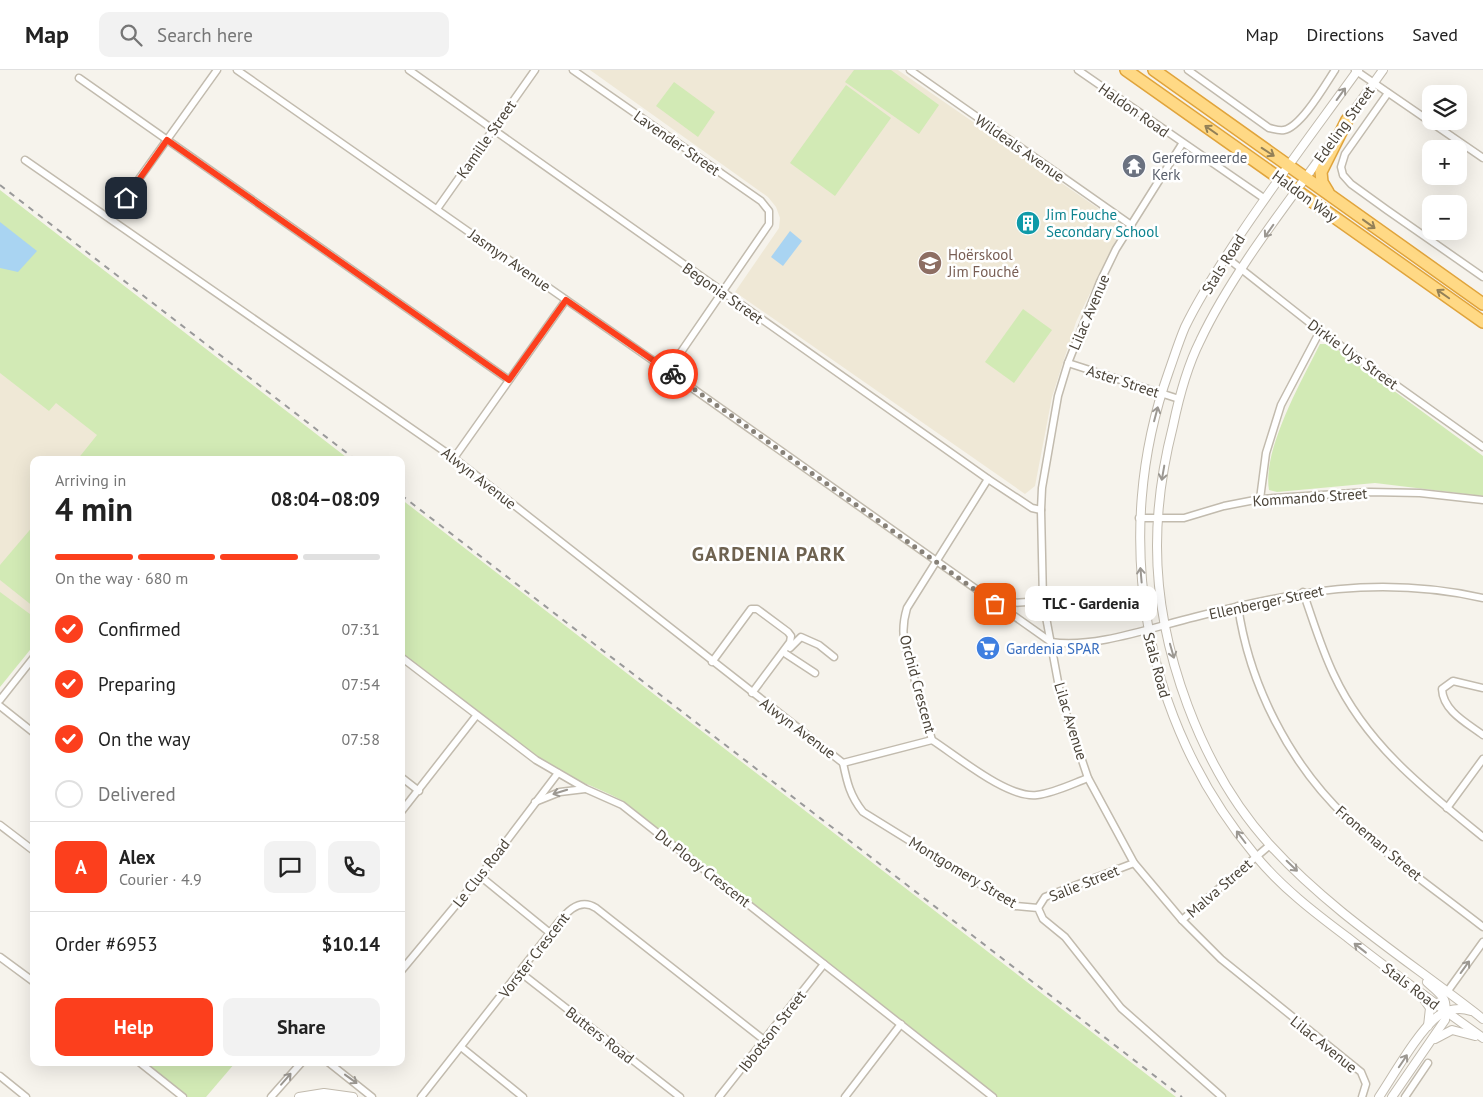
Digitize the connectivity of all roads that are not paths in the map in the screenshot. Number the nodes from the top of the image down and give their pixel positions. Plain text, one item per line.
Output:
1 (217, 70) edge
2 (237, 70) edge
3 (409, 70) edge
4 (535, 70) edge
5 (573, 70) edge
6 (910, 70) edge
7 (1078, 70) edge
8 (1126, 70) edge
9 (1154, 70) edge
10 (1188, 70) edge
11 (1335, 70) edge
12 (1357, 70) edge
13 (1383, 70) edge
14 (79, 78) dead end
15 (1374, 83) junction
16 (1388, 92) junction
17 (1347, 120) junction
18 (493, 129) junction
19 (167, 140) junction
20 (1182, 144) junction
21 (1483, 158) edge
22 (25, 160) dead end
23 (1289, 166) junction
24 (1280, 178) junction
25 (1305, 178) junction
26 (1297, 190) junction
27 (1330, 195) junction
28 (1265, 199) junction
29 (436, 209) junction
30 (112, 218) junction
31 (1130, 225) junction
32 (1406, 250) junction
33 (1226, 257) junction
34 (1398, 262) junction
35 (1242, 269) junction
36 (1483, 277) edge
37 (722, 293) junction
38 (1468, 294) junction
39 (566, 300) junction
40 (1483, 304) edge
41 (1460, 306) junction
42 (1483, 322) edge
43 (1320, 331) junction
44 (1068, 363) junction
45 (668, 371) junction
46 (509, 380) junction
47 (1161, 393) junction
48 (1179, 399) junction
49 (1483, 447) edge
50 (454, 458) junction
51 (988, 479) junction
52 (1260, 499) junction
53 (1483, 500) edge
54 (1041, 510) junction
55 (1140, 518) junction
56 (1159, 518) junction
57 (936, 563) junction
58 (1303, 592) junction
59 (1483, 598) edge
60 (1042, 601) junction
61 (995, 604) junction
62 (1238, 606) junction
63 (1165, 626) junction
64 (1148, 630) junction
65 (1051, 642) junction
66 (786, 654) junction
67 (834, 657) dead end
68 (405, 660) edge
69 (30, 662) edge
70 (712, 662) junction
71 (815, 673) dead end
72 (1483, 688) edge
73 (754, 694) junction
74 (0, 700) edge
75 (0, 706) edge
76 (476, 716) junction
77 (30, 730) edge
78 (1483, 735) edge
79 (932, 740) junction
80 (1483, 759) edge
81 (843, 763) junction
82 (558, 773) junction
83 (1088, 778) junction
84 (405, 780) edge
85 (586, 789) junction
86 (419, 791) junction
87 (535, 803) junction
88 (405, 807) edge
89 (1447, 808) junction
90 (0, 825) edge
91 (1483, 837) edge
92 (1270, 845) junction
93 (30, 848) edge
94 (1256, 856) junction
95 (1134, 863) junction
96 (480, 876) junction
97 (1038, 908) junction
98 (1182, 920) junction
99 (1483, 927) edge
100 (550, 933) junction
101 (1483, 942) edge
102 (1393, 950) junction
103 (1, 961) edge
104 (824, 964) junction
105 (405, 966) edge
106 (521, 973) junction
107 (30, 979) edge
108 (1413, 987) junction
109 (1447, 992) junction
110 (1446, 1012) junction
111 (1475, 1013) junction
112 (1483, 1019) edge
113 (902, 1024) junction
114 (1428, 1026) junction
115 (1483, 1039) edge
116 (764, 1040) junction
117 (461, 1047) junction
118 (1421, 1056) junction
119 (1428, 1063) dead end
120 (144, 1066) edge
121 (298, 1066) edge
122 (333, 1066) edge
123 (0, 1076) edge
124 (26, 1097) edge
125 (183, 1097) edge
126 (271, 1097) edge
127 (298, 1097) edge
128 (353, 1097) edge
129 (372, 1097) edge
130 (421, 1097) edge
131 (523, 1097) edge
132 (680, 1097) edge
133 (719, 1097) edge
134 (845, 1097) edge
135 (993, 1097) edge
136 (1222, 1097) edge
137 (1362, 1097) edge
138 (1379, 1097) edge
139 (1392, 1097) edge
140 (1405, 1097) edge

1 - 19 street
2 - 29 street, Jasmyn Avenue
3 - 18 street, Begonia Street
4 - 18 street, Kamille Street
5 - 37 street, Lavender Street
6 - 31 street, Wildeals Avenue
7 - 20 street, Haldon Road
24 -> 8 highway, Haldon Way
9 -> 23 highway, Haldon Way
10 - 11 street
12 - 15 street
23 -> 12 street, Edeling Street
13 - 15 street, Edeling Street
14 - 19 street
15 - 16 street
15 - 17 street, Edeling Street
16 - 21 street
16 - 36 street
17 - 25 street, Edeling Street
17 - 27 highway
18 - 29 street, Kamille Street
18 - 37 street, Begonia Street
19 - 30 street
19 - 46 street
20 - 28 street, Haldon Road
20 - 31 street, Lilac Avenue
22 - 30 street, Alwyn Avenue
23 - 24 street, Stals Road
23 - 25 highway, Haldon Way
24 - 26 highway, Haldon Way
24 - 28 street, Stals Road
25 - 26 street, Stals Road
25 - 27 highway, Haldon Way
26 - 34 highway, Haldon Way
26 -> 35 street, Stals Road
27 -> 32 highway, Haldon Way
28 - 33 street, Stals Road
29 - 39 street, Jasmyn Avenue
30 - 50 street, Alwyn Avenue
31 - 44 street, Lilac Avenue
32 - 34 highway
32 - 38 highway, Haldon Way
33 - 35 street, Dirkie Uys Street
33 - 47 street, Stals Road
41 -> 34 highway, Haldon Way
35 - 43 street, Dirkie Uys Street
35 - 48 street, Stals Road
37 - 45 street
37 - 51 street, Begonia Street
38 - 40 highway, Haldon Way
38 - 41 highway
39 - 45 street, Jasmyn Avenue
39 - 46 street
41 - 42 highway, Haldon Way
43 - 49 street, Dirkie Uys Street
43 - 52 street
44 - 47 street, Aster Street
44 - 54 street, Lilac Avenue
45 - 57 street, Jasmyn Avenue
46 - 50 street
47 - 48 street, Aster Street
55 -> 47 street, Stals Road
48 -> 56 street, Stals Road
50 - 70 street, Alwyn Avenue
51 - 54 street, Begonia Street
51 - 57 street, Orchid Crescent
52 - 53 street, Kommando Street
52 - 56 street, Kommando Street
54 - 60 street, Lilac Avenue
55 - 56 street, Kommando Street
64 -> 55 street, Stals Road
56 - 63 street, Stals Road
57 - 61 street, Jasmyn Avenue
57 - 79 street, Orchid Crescent
58 - 59 street, Ellenberger Street
58 - 62 street, Ellenberger Street
58 - 89 street
60 - 61 street
60 - 65 street, Lilac Avenue
61 - 65 street, Jasmyn Avenue
62 - 63 street, Ellenberger Street
62 - 99 street, Froneman Street
63 - 64 street, Ellenberger Street
63 -> 92 street, Stals Road
64 - 65 street, Ellenberger Street
94 -> 64 street, Stals Road
65 - 83 street, Lilac Avenue
66 - 67 street
66 - 71 street
66 - 73 street
68 - 76 street, Du Plooy Crescent
69 - 74 street
70 - 73 street, Alwyn Avenue
70 - 73 street
72 - 78 street
73 - 81 street, Alwyn Avenue
75 - 77 street
76 - 82 street, Du Plooy Crescent
76 - 86 street
79 - 81 street, Alwyn Avenue
79 - 83 street, Orchid Crescent
80 - 89 street
81 - 97 street, Montgomery Street
82 - 85 street, Du Plooy Crescent
82 - 87 street, Le Clus Road
83 - 95 street, Lilac Avenue
84 - 86 street
85 -> 87 street
85 - 104 street, Du Plooy Crescent
86 - 88 street
87 - 96 street, Le Clus Road
89 - 91 street
90 - 93 street
92 - 94 street, Malva Street
92 -> 102 street, Stals Road
94 - 98 street, Malva Street
108 -> 94 street, Stals Road
95 - 97 street, Salie Street
95 - 98 street, Lilac Avenue
96 - 100 street
96 - 105 street, Le Clus Road
97 - 136 street, Montgomery Street
98 - 137 street, Lilac Avenue
100 - 106 street, Vorster Crescent
100 - 116 street, Vorster Crescent
109 -> 101 street
102 - 109 street, Stals Road
102 - 110 street
103 - 107 street
104 - 113 street, Du Plooy Crescent
104 - 116 street, Ibbotson Street
106 - 117 street, Vorster Crescent
106 - 132 street, Butters Road
108 - 110 street, Stals Road
108 - 114 street
109 - 111 street, Stals Road
110 - 111 street
110 - 114 street
110 - 115 street, Stals Road
110 - 118 street
111 - 112 street, Stals Road
113 - 134 street
113 - 135 street, Du Plooy Crescent
138 -> 114 street
115 - 118 street
116 - 133 street, Ibbotson Street
117 - 130 street, Vorster Crescent
117 - 131 street
118 - 139 street
119 - 140 street
120 - 125 street
126 -> 121 street
122 -> 129 street
123 - 124 street
127 - 128 street

